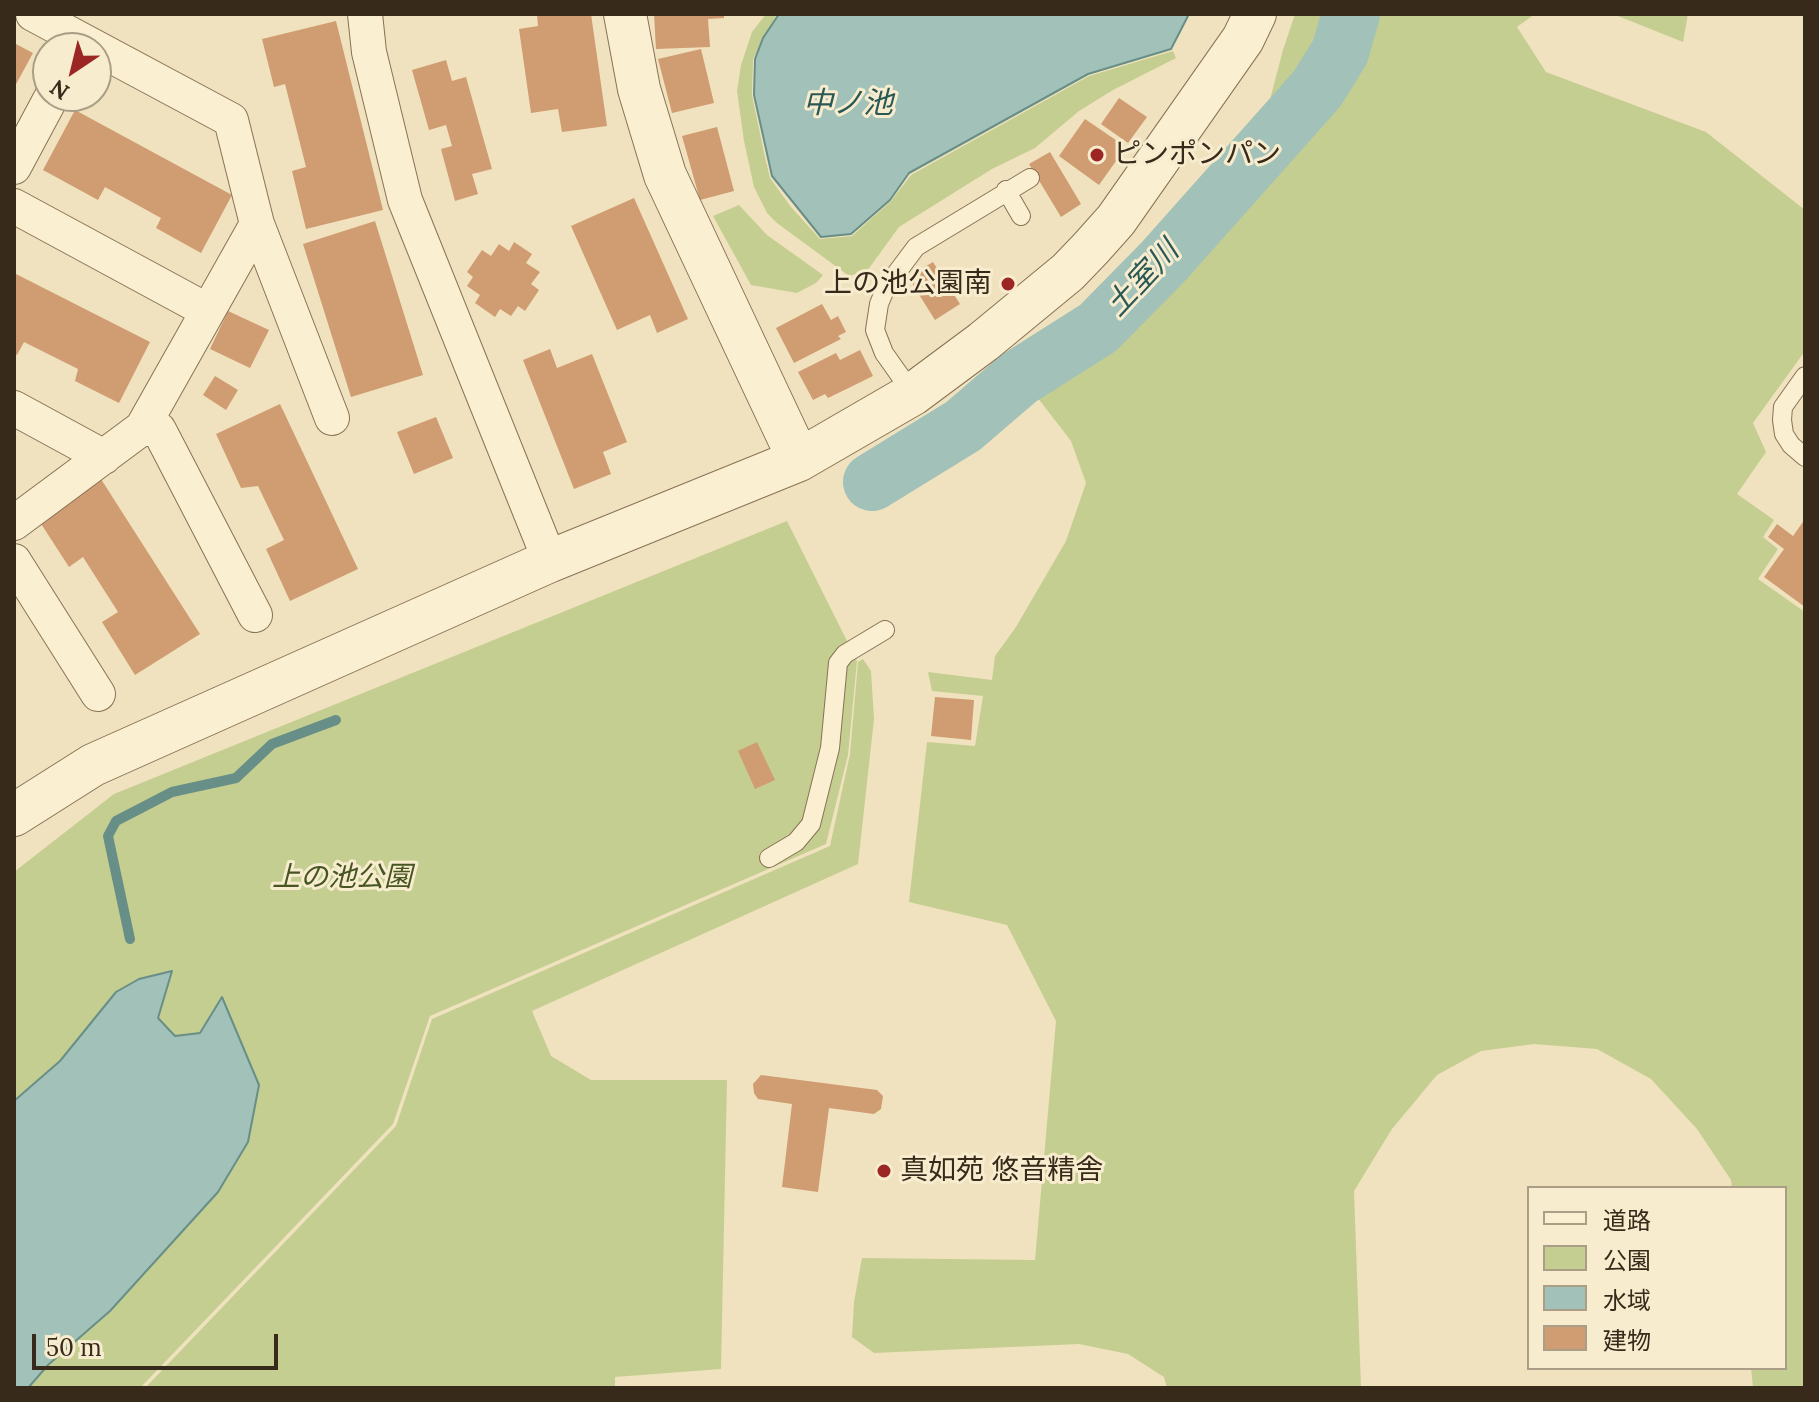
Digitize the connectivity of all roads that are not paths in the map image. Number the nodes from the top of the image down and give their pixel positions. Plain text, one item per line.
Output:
1 (33, 14) edge
2 (365, 14) edge
3 (625, 14) edge
4 (1255, 14) edge
5 (80, 32) edge
6 (112, 50) edge
7 (43, 112) edge
8 (14, 167) edge
9 (1030, 178) dead end
10 (1006, 190) junction
11 (14, 206) edge
12 (1021, 216) dead end
13 (257, 224) junction
14 (208, 311) junction
15 (1805, 376) edge
16 (913, 394) junction
17 (14, 408) edge
18 (332, 418) dead end
19 (142, 428) junction
20 (104, 457) junction
21 (1805, 457) edge
22 (799, 460) junction
23 (14, 523) edge
24 (14, 561) edge
25 (550, 561) junction
26 (255, 615) dead end
27 (885, 630) dead end
28 (98, 694) dead end
29 (14, 815) edge
30 (769, 858) dead end

1 - 5 street
2 - 25 street
3 - 22 street
4 - 16 street
6 - 13 street
7 - 8 street
9 - 10 lane
10 - 12 lane
10 - 16 lane
11 - 14 street
13 - 14 street
13 - 18 street
14 - 19 street
15 - 21 lane
16 - 22 street
17 - 20 street
19 - 20 street
19 - 26 street
20 - 23 street
22 - 25 street
24 - 28 street
25 - 29 street
27 - 30 lane

